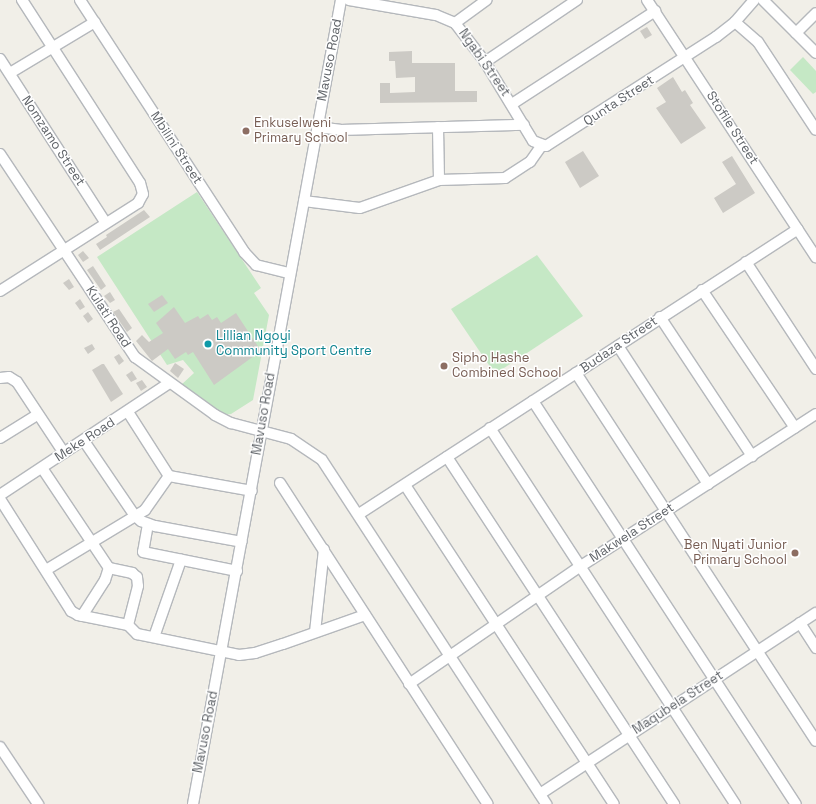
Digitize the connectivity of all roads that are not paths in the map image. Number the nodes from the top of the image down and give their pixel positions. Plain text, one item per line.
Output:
1 (22, 0) edge
2 (80, 0) edge
3 (341, 0) edge
4 (350, 0) edge
5 (487, 0) edge
6 (577, 0) edge
7 (647, 0) edge
8 (754, 0) edge
9 (763, 0) edge
10 (655, 11) junction
11 (816, 13) edge
12 (95, 22) junction
13 (735, 22) junction
14 (455, 23) junction
15 (796, 33) junction
16 (52, 46) junction
17 (816, 53) edge
18 (686, 57) junction
19 (0, 59) edge
20 (484, 62) junction
21 (10, 73) junction
22 (512, 104) junction
23 (524, 125) junction
24 (317, 127) junction
25 (438, 127) junction
26 (816, 130) edge
27 (546, 145) junction
28 (0, 154) edge
29 (439, 180) junction
30 (304, 201) junction
31 (105, 222) junction
32 (798, 229) junction
33 (66, 250) junction
34 (816, 257) edge
35 (746, 262) junction
36 (289, 273) junction
37 (1, 287) edge
38 (702, 290) junction
39 (660, 317) junction
40 (618, 346) junction
41 (816, 369) edge
42 (576, 373) junction
43 (0, 378) edge
44 (169, 383) junction
45 (533, 401) junction
46 (128, 412) junction
47 (816, 414) edge
48 (37, 415) junction
49 (490, 428) junction
50 (795, 428) junction
51 (261, 430) junction
52 (0, 438) edge
53 (84, 441) junction
54 (64, 453) junction
55 (752, 456) junction
56 (447, 457) junction
57 (42, 468) junction
58 (169, 476) junction
59 (280, 483) dead end
60 (708, 484) junction
61 (405, 485) junction
62 (252, 491) junction
63 (0, 495) edge
64 (0, 499) edge
65 (666, 512) junction
66 (359, 514) junction
67 (135, 516) junction
68 (148, 524) junction
69 (624, 538) junction
70 (90, 542) junction
71 (242, 542) junction
72 (324, 549) junction
73 (181, 560) junction
74 (581, 566) junction
75 (109, 568) junction
76 (46, 570) junction
77 (237, 571) junction
78 (539, 596) junction
79 (816, 613) edge
80 (82, 616) junction
81 (364, 616) junction
82 (800, 623) junction
83 (496, 624) junction
84 (128, 625) junction
85 (315, 632) junction
86 (154, 636) junction
87 (816, 648) edge
88 (222, 651) junction
89 (757, 651) junction
90 (450, 655) junction
91 (715, 679) junction
92 (409, 684) junction
93 (672, 707) junction
94 (629, 735) junction
95 (816, 741) edge
96 (0, 747) edge
97 (588, 762) junction
98 (540, 794) junction
99 (38, 804) edge
100 (193, 804) edge
101 (488, 804) edge
102 (546, 804) edge
103 (614, 804) edge
104 (674, 804) edge
105 (735, 804) edge
106 (796, 804) edge

1 - 16 street
2 - 12 street, Mbilini Street
3 - 24 street, Mavuso Road
4 - 14 street, Ngabi Street
5 - 14 street
6 - 20 street
7 - 10 street, Stofile Street
8 - 13 street, Qunta Street
9 - 15 street
10 - 18 street, Stofile Street
10 - 22 street
11 - 15 street
12 - 16 street
12 - 36 street, Mbilini Street
13 - 18 street, Qunta Street
13 - 26 street
14 - 20 street, Ngabi Street
15 - 17 street
16 - 21 street
16 - 31 street
18 - 27 street, Qunta Street
18 - 32 street, Stofile Street
19 - 21 street, Nomzamo Street
20 - 22 street, Ngabi Street
21 - 31 street, Nomzamo Street
22 - 23 street, Ngabi Street
23 - 25 street
23 - 27 street, Ngabi Street
24 - 25 street
24 - 30 street, Mavuso Road
25 - 29 street
27 - 29 street
28 - 33 street, Kulati Road
29 - 30 street
30 - 36 street, Mavuso Road
31 - 33 street
32 - 34 street, Stofile Street
32 - 35 street, Budaza Street
33 - 37 street
33 - 44 street, Kulati Road
35 - 38 street, Budaza Street
35 - 41 street
36 - 51 street, Mavuso Road
38 - 39 street, Budaza Street
38 - 50 street
39 - 40 street, Budaza Street
39 - 55 street
40 - 42 street, Budaza Street
40 - 60 street
42 - 45 street, Budaza Street
42 - 65 street
43 - 48 street
44 - 46 street, Meke Road
44 - 51 street, Kulati Road
45 - 49 street, Budaza Street
45 - 69 street
46 - 53 street, Meke Road
46 - 58 street
47 - 50 street, Makwela Street
48 - 52 street
48 - 54 street
49 - 56 street, Budaza Street
49 - 74 street
50 - 55 street, Makwela Street
51 - 62 street, Mavuso Road
51 - 66 street, Kulati Road
53 - 54 street, Meke Road
53 - 67 street
54 - 57 street, Meke Road
55 - 60 street, Makwela Street
56 - 61 street, Budaza Street
56 - 78 street
57 - 63 street, Meke Road
57 - 70 street
58 - 62 street
58 - 67 street
59 - 72 street
60 - 65 street, Makwela Street
61 - 66 street, Budaza Street
61 - 83 street
62 - 71 street, Mavuso Road
64 - 76 street
65 - 69 street, Makwela Street
65 - 89 street
66 - 90 street, Kulati Road
67 - 68 street
67 - 70 street
68 - 71 street
68 - 73 street
69 - 74 street, Makwela Street
69 - 91 street
70 - 75 street
70 - 76 street
71 - 77 street, Mavuso Road
72 - 81 street
72 - 85 street
73 - 77 street
73 - 86 street
74 - 78 street, Makwela Street
74 - 93 street
75 - 80 street
75 - 84 street
76 - 80 street
77 - 88 street, Mavuso Road
78 - 83 street, Makwela Street
78 - 94 street
79 - 82 street, Maqubela Street
80 - 84 street
81 - 85 street
81 - 92 street
82 - 87 street
82 - 89 street, Maqubela Street
83 - 90 street, Makwela Street
83 - 97 street
84 - 86 street
85 - 88 street
86 - 88 street
88 - 100 street, Mavuso Road
89 - 91 street, Maqubela Street
89 - 95 street
90 - 92 street, Makwela Street
90 - 98 street, Kulati Road
91 - 93 street, Maqubela Street
91 - 106 street
92 - 101 street
93 - 94 street, Maqubela Street
93 - 105 street
94 - 97 street, Maqubela Street
94 - 104 street
96 - 99 street
97 - 98 street, Maqubela Street
97 - 103 street
98 - 102 street, Kulati Road

